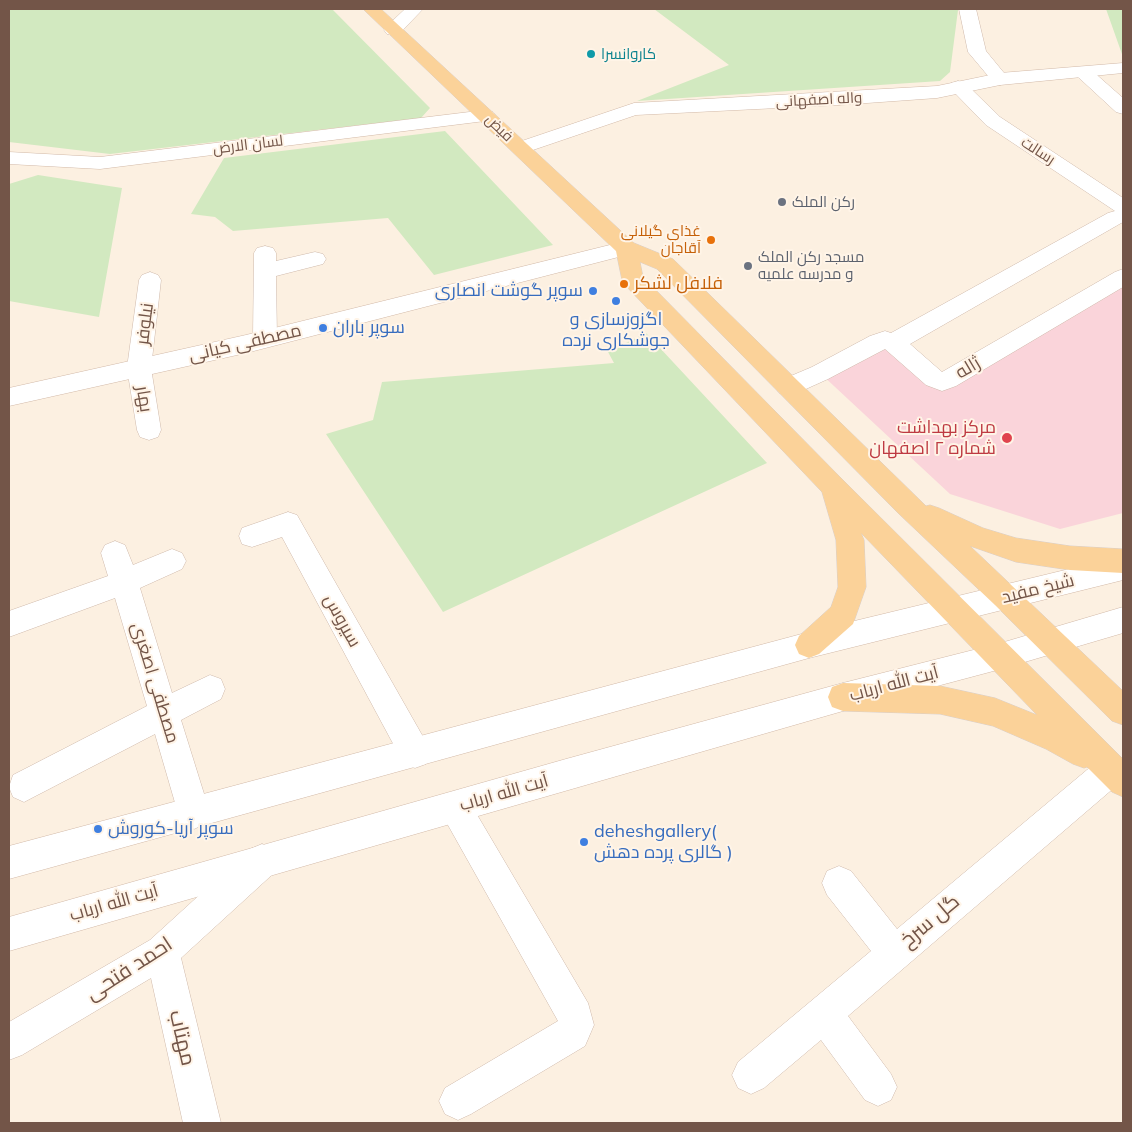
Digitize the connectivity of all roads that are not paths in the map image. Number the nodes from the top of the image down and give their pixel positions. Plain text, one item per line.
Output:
1 (371, 9) edge
2 (414, 9) edge
3 (967, 9) edge
4 (393, 30) junction
5 (1123, 68) edge
6 (1084, 72) junction
7 (1000, 78) junction
8 (958, 88) junction
9 (1123, 108) edge
10 (486, 116) junction
11 (520, 148) junction
12 (9, 158) edge
13 (1119, 212) edge
14 (626, 248) junction
15 (315, 259) dead end
16 (1123, 277) edge
17 (150, 280) dead end
18 (265, 339) junction
19 (893, 343) junction
20 (139, 368) junction
21 (788, 387) junction
22 (9, 398) edge
23 (149, 430) dead end
24 (832, 486) junction
25 (907, 505) junction
26 (252, 536) dead end
27 (116, 553) dead end
28 (172, 561) dead end
29 (1123, 561) edge
30 (1123, 568) edge
31 (124, 582) junction
32 (1005, 596) junction
33 (953, 610) junction
34 (1123, 620) edge
35 (9, 624) edge
36 (1053, 641) junction
37 (809, 645) junction
38 (1000, 656) junction
39 (210, 689) dead end
40 (843, 697) junction
41 (1123, 711) edge
42 (164, 713) junction
43 (415, 753) junction
44 (1117, 775) edge
45 (24, 786) dead end
46 (456, 808) junction
47 (194, 813) junction
48 (262, 861) junction
49 (9, 863) edge
50 (839, 883) dead end
51 (9, 934) edge
52 (162, 952) junction
53 (894, 952) junction
54 (823, 1013) junction
55 (9, 1042) edge
56 (751, 1075) dead end
57 (878, 1087) dead end
58 (458, 1100) dead end
59 (202, 1123) edge

1 - 4 main road, فیض
2 - 4 street
3 - 7 street
4 - 10 main road, فیض
5 - 6 street, واله اصفهانی
6 - 7 street, واله اصفهانی
6 - 9 street
7 - 8 street, واله اصفهانی
8 - 11 street, واله اصفهانی
8 - 13 street, رسالت
10 - 11 main road, فیض
10 - 12 street, لسان الارض
11 - 14 main road, فیض
13 - 19 street
14 - 18 street, مصطفی کیانی
14 - 21 main road
14 - 24 main road
15 - 18 street
16 - 19 street, ژاله
17 - 20 street, نیلوفر
18 - 20 street, مصطفی کیانی
19 - 21 street
20 - 22 street, مصطفی کیانی
20 - 23 street, بهار
21 - 25 main road
24 - 33 main road
24 - 37 main road
25 - 29 main road
25 - 32 main road
26 - 43 street, سیروس
27 - 31 street, مصطفی اصغری
28 - 31 street
30 - 32 street, شیخ مفید
31 - 35 street
31 - 42 street, مصطفی اصغری
32 - 33 street, شیخ مفید
32 - 36 main road
33 - 37 street
33 - 38 main road
34 - 36 street
36 - 38 street
36 - 41 main road
37 - 43 street
38 - 40 street, آیت الله ارباب
38 - 44 main road
39 - 42 street
40 - 44 main road
40 - 46 street, آیت الله ارباب
42 - 45 street
42 - 47 street, مصطفی اصغری
43 - 47 street
44 - 53 street, گل سرخ
46 - 48 street, آیت الله ارباب
46 - 58 street
47 - 49 street
48 - 51 street, آیت الله ارباب
48 - 52 street, احمد فتحی
50 - 53 street
52 - 55 street, احمد فتحی
52 - 59 street, مهتاب
53 - 54 street, گل سرخ
54 - 56 street, گل سرخ
54 - 57 street

